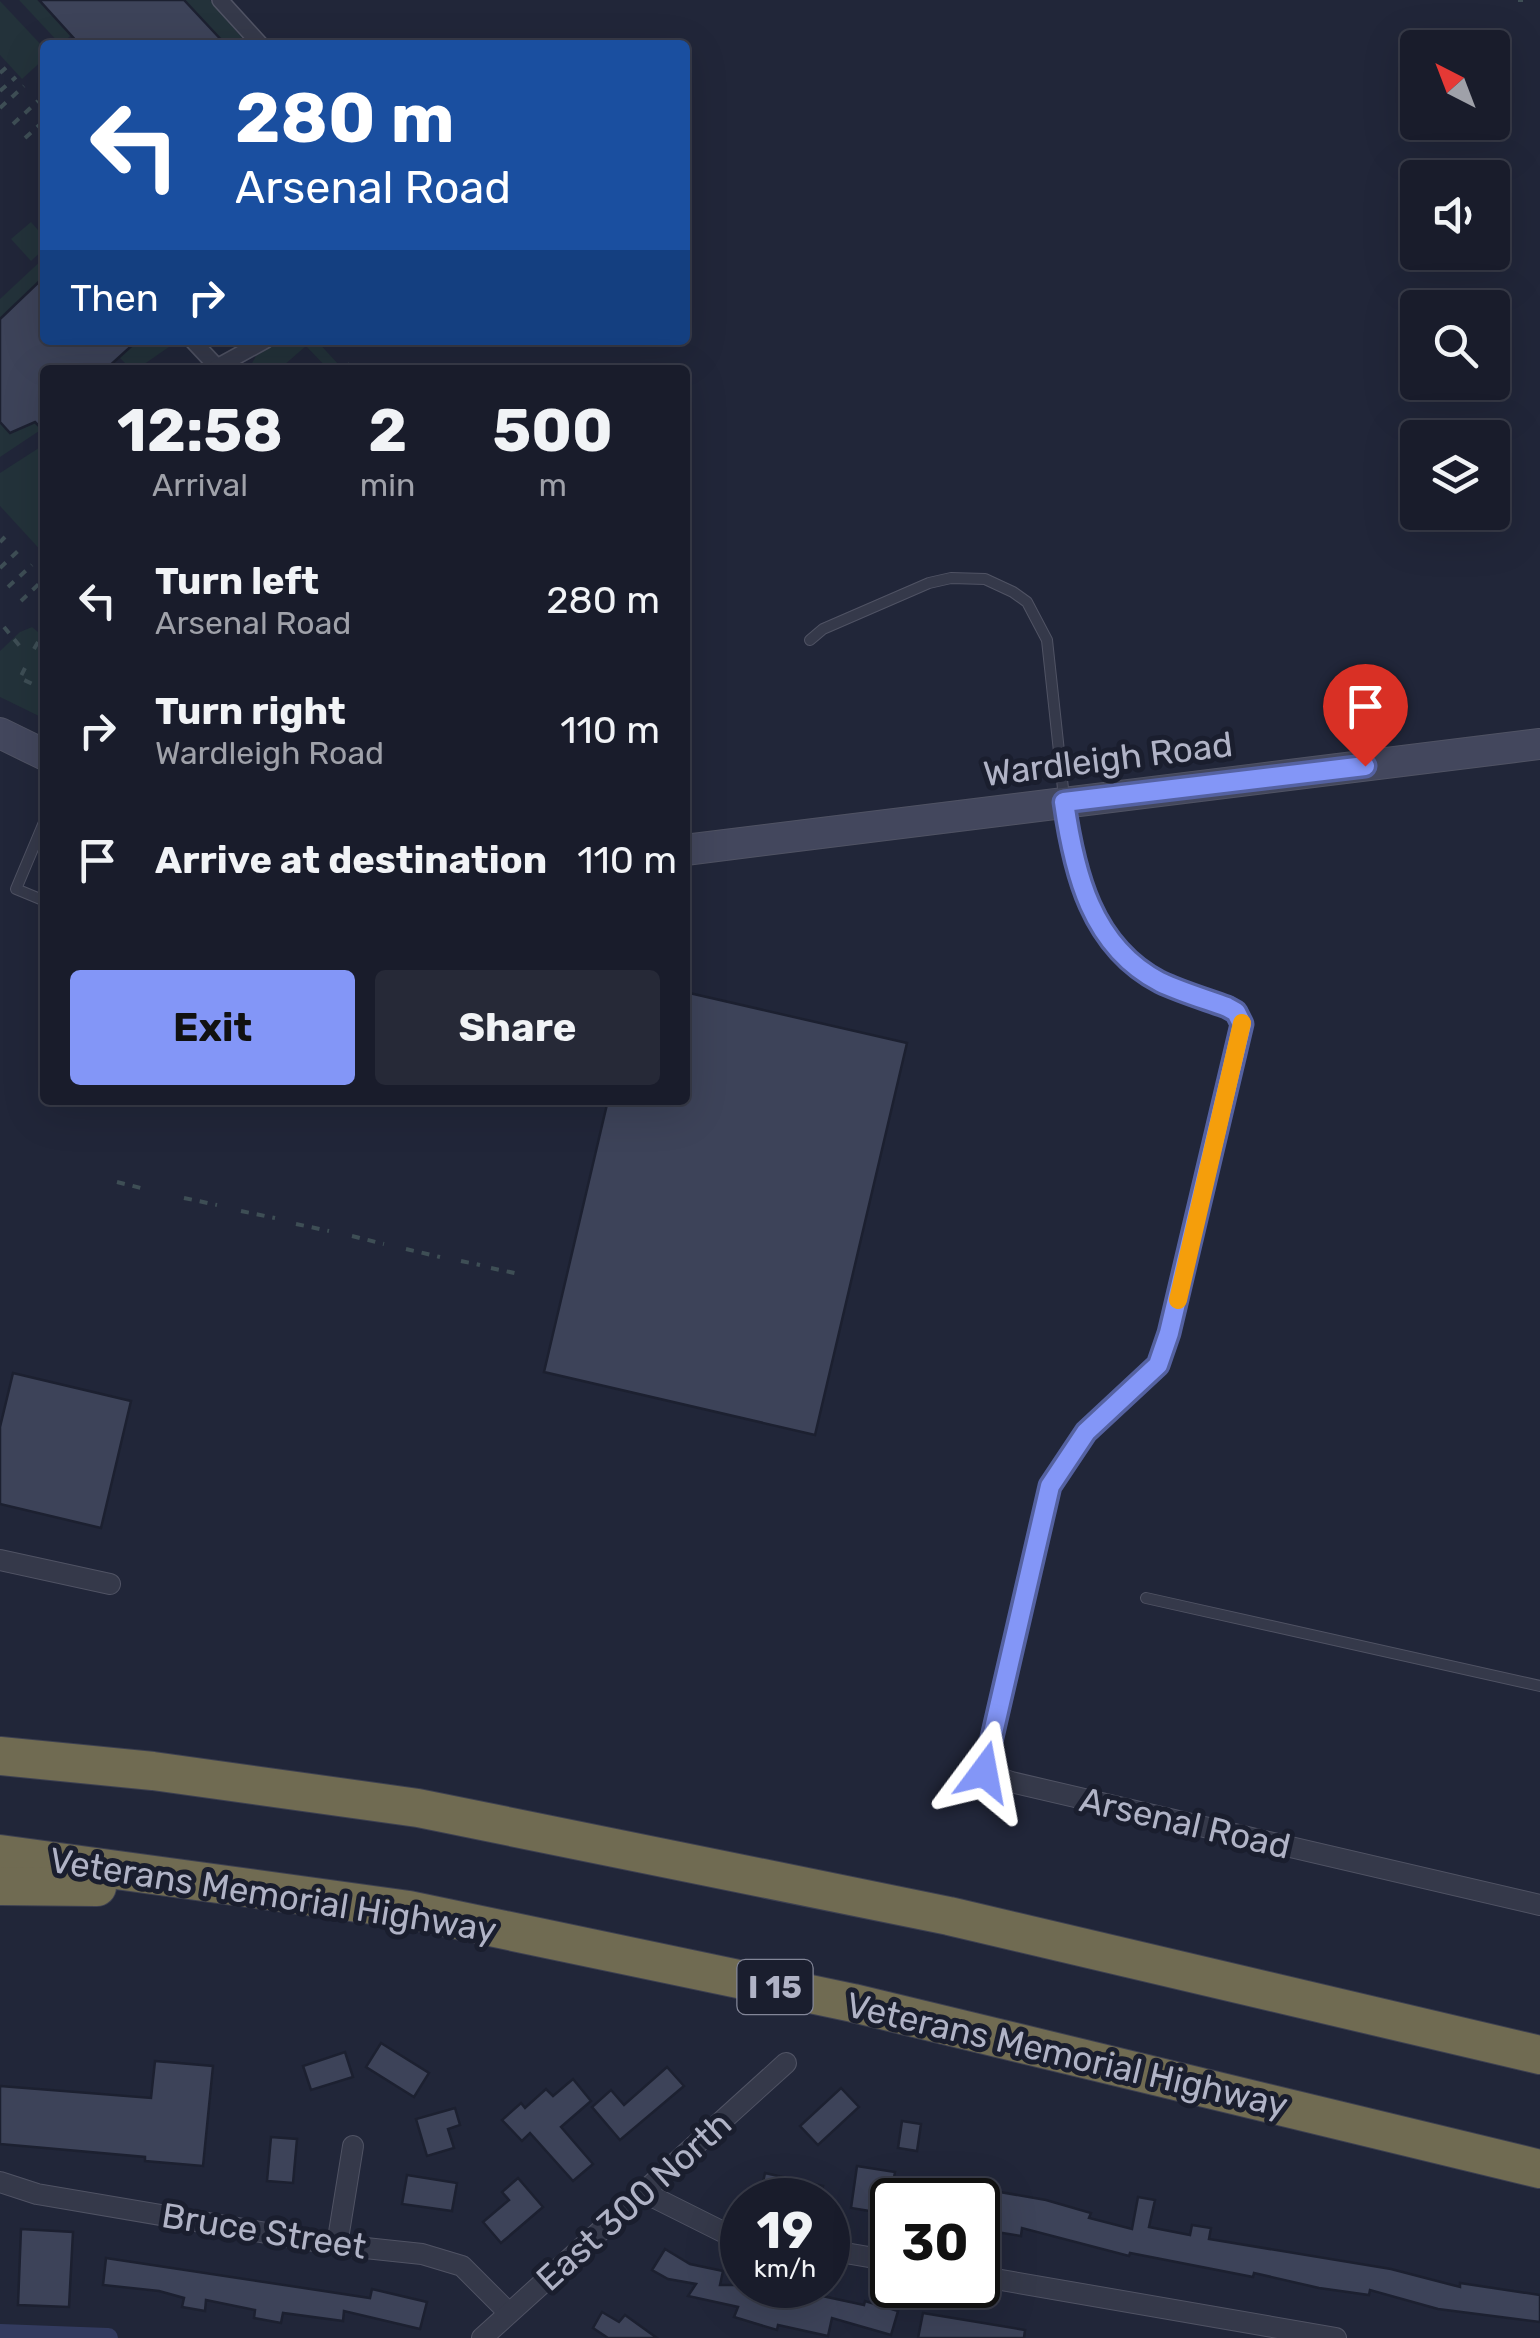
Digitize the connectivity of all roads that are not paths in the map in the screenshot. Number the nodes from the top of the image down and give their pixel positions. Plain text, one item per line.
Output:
1 (220, 0) edge
2 (256, 40) edge
3 (197, 345) edge
4 (257, 345) edge
5 (215, 365) edge
6 (223, 365) edge
7 (810, 640) dead end
8 (0, 734) edge
9 (1540, 744) edge
10 (40, 753) edge
11 (1064, 802) junction
12 (40, 832) edge
13 (690, 849) edge
14 (40, 899) edge
15 (0, 1560) edge
16 (110, 1584) dead end
17 (1146, 1598) dead end
18 (1540, 1686) edge
19 (6, 1756) edge
20 (0, 1854) edge
21 (0, 1886) edge
22 (262, 1888) junction
23 (1540, 1905) edge
24 (1540, 2054) edge
25 (786, 2064) dead end
26 (353, 2146) dead end
27 (1540, 2169) edge
28 (0, 2182) edge
29 (643, 2192) junction
30 (720, 2230) edge
31 (337, 2245) junction
32 (1000, 2280) edge
33 (509, 2312) junction
34 (482, 2338) edge
35 (1336, 2338) edge

1 - 2 street
3 - 5 street
4 - 6 street
7 - 11 lane
8 - 10 main road
9 - 11 main road, Wardleigh Road
11 - 13 main road, Wardleigh Road
11 - 23 street, Arsenal Road
12 - 14 lane
15 - 16 street
17 - 18 lane
19 - 24 highway
20 - 22 highway, Veterans Memorial Highway / I 15
21 - 22 highway
22 - 27 highway, Veterans Memorial Highway / I 15
25 - 29 street, East 300 North
26 - 31 street
28 - 31 street, Bruce Street
29 - 30 street
29 - 33 street, East 300 North
31 - 33 street, Bruce Street
32 - 35 street
33 - 34 street, East 300 North

